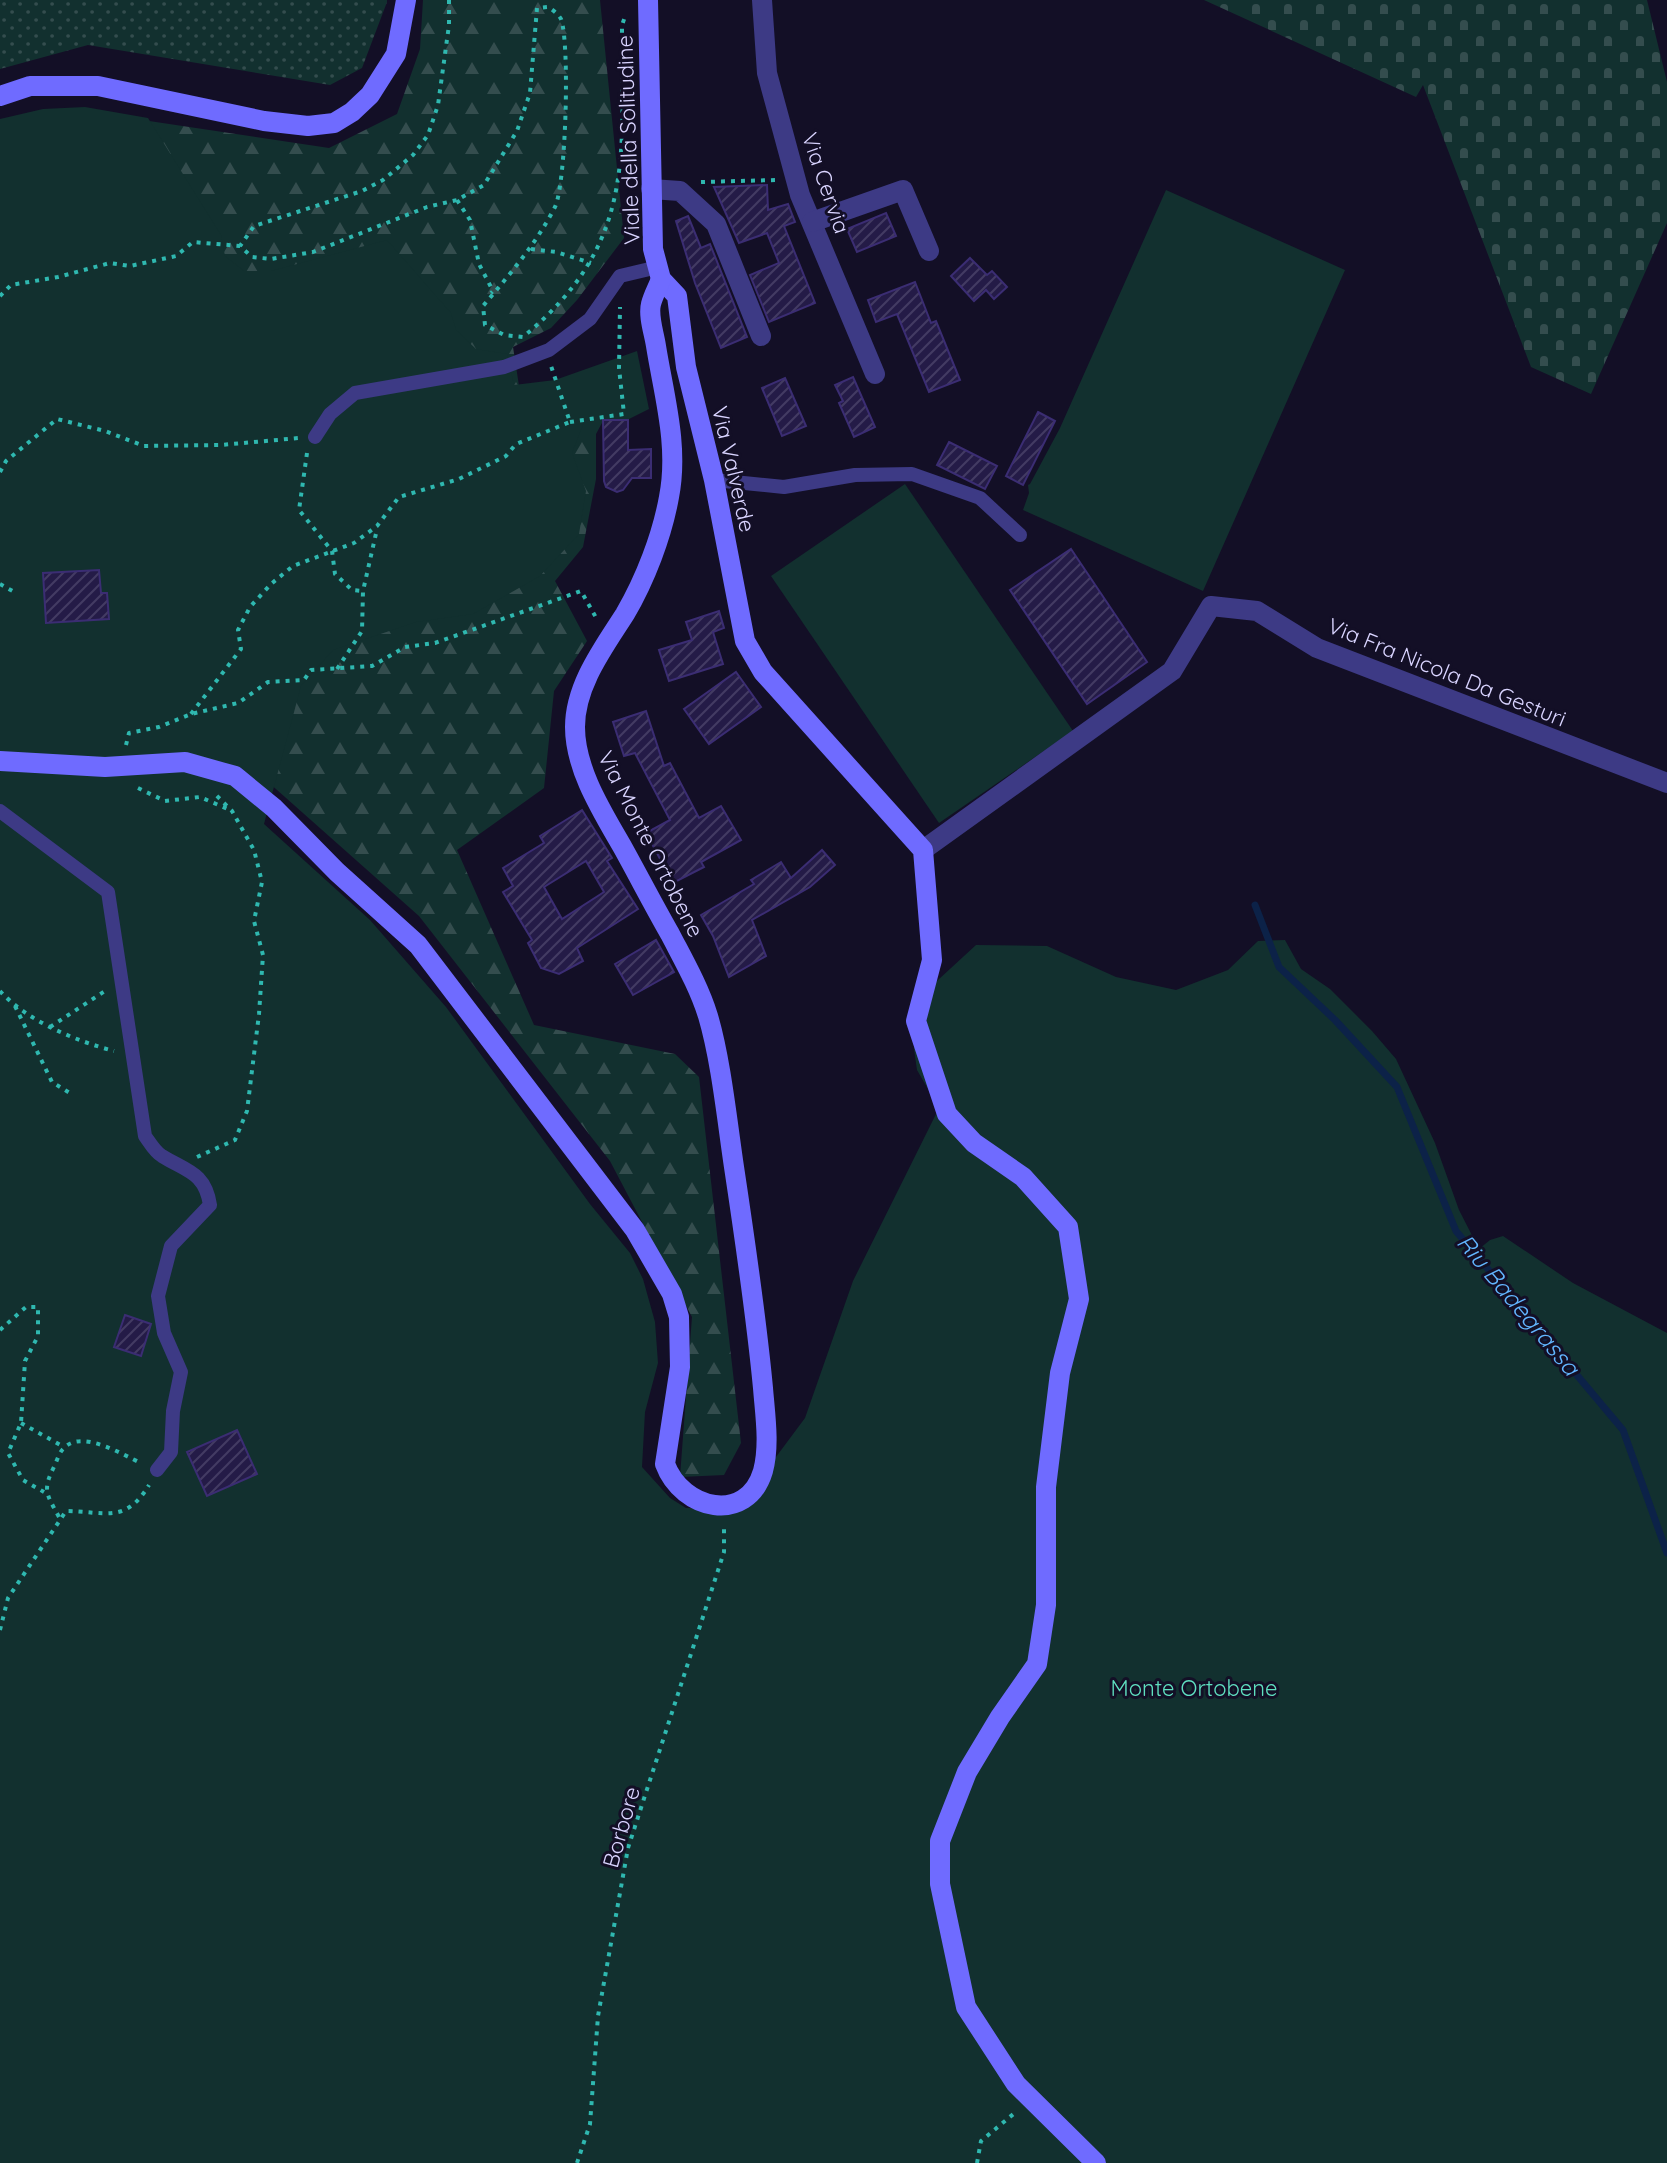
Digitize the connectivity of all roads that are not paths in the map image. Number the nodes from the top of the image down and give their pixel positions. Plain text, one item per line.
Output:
1 (406, 0) edge
2 (648, 0) edge
3 (762, 0) edge
4 (0, 96) edge
5 (651, 189) junction
6 (812, 222) junction
7 (929, 251) dead end
8 (660, 273) junction
9 (761, 336) dead end
10 (875, 374) dead end
11 (315, 437) road end
12 (714, 480) junction
13 (1020, 535) dead end
14 (0, 761) edge
15 (1667, 783) edge
16 (0, 811) edge
17 (923, 850) junction
18 (157, 1470) road end
19 (1096, 2163) edge

1 - 4 street
2 - 5 street, Viale della Solitudine
3 - 6 street, Via Cervia
5 - 8 street, Viale della Solitudine
5 - 9 street
6 - 7 street
6 - 10 street, Via Cervia
8 - 11 lane
8 - 12 street, Via Valverde
8 - 14 street, Via Monte Ortobene
12 - 13 lane
12 - 17 street, Via Valverde
15 - 17 street, Via Fra Nicola Da Gesturi
16 - 18 lane
17 - 19 street

